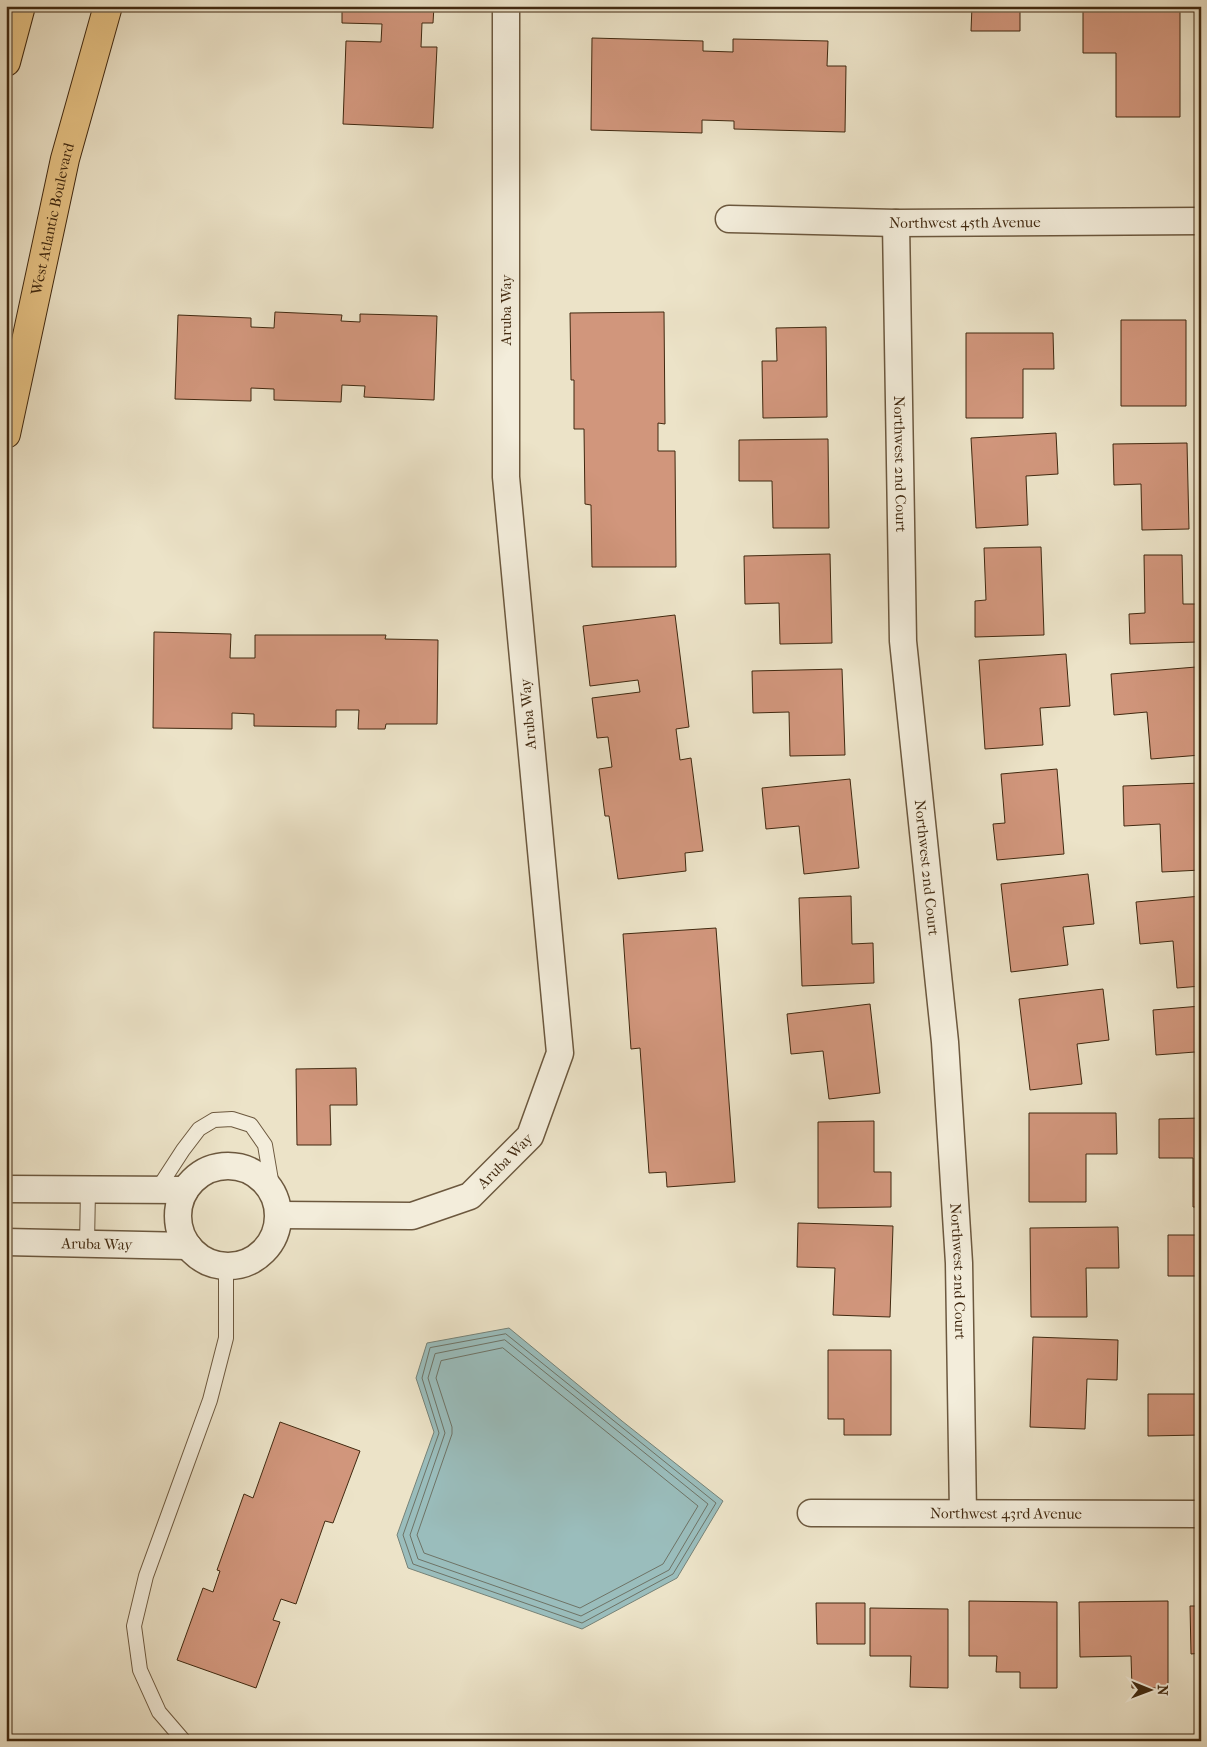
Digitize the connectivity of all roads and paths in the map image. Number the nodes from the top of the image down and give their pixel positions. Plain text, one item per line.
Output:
1 (21, 6) edge
2 (108, 6) edge
3 (506, 6) edge
4 (6, 62) edge
5 (729, 219) dead end
6 (1201, 221) edge
7 (896, 223) junction
8 (6, 434) edge
9 (6, 1189) edge
10 (88, 1189) junction
11 (156, 1190) junction
12 (185, 1190) junction
13 (276, 1204) junction
14 (6, 1242) edge
15 (87, 1244) junction
16 (188, 1246) junction
17 (226, 1266) junction
18 (811, 1513) dead end
19 (963, 1513) junction
20 (1201, 1514) edge
21 (184, 1741) edge

1 - 4 main road
2 - 8 main road, West Atlantic Boulevard
3 - 13 street, Aruba Way
5 - 7 street, Northwest 45th Avenue
6 - 7 street, Northwest 45th Avenue
7 - 19 street, Northwest 2nd Court
9 - 10 street
10 - 11 street
10 - 15 lane
11 - 12 street
11 - 13 lane
12 - 13 street
12 - 16 street
13 - 17 street
14 - 15 street, Aruba Way
15 - 16 street, Aruba Way
16 - 17 street
17 - 21 lane
18 - 19 street, Northwest 43rd Avenue
19 - 20 street, Northwest 43rd Avenue

